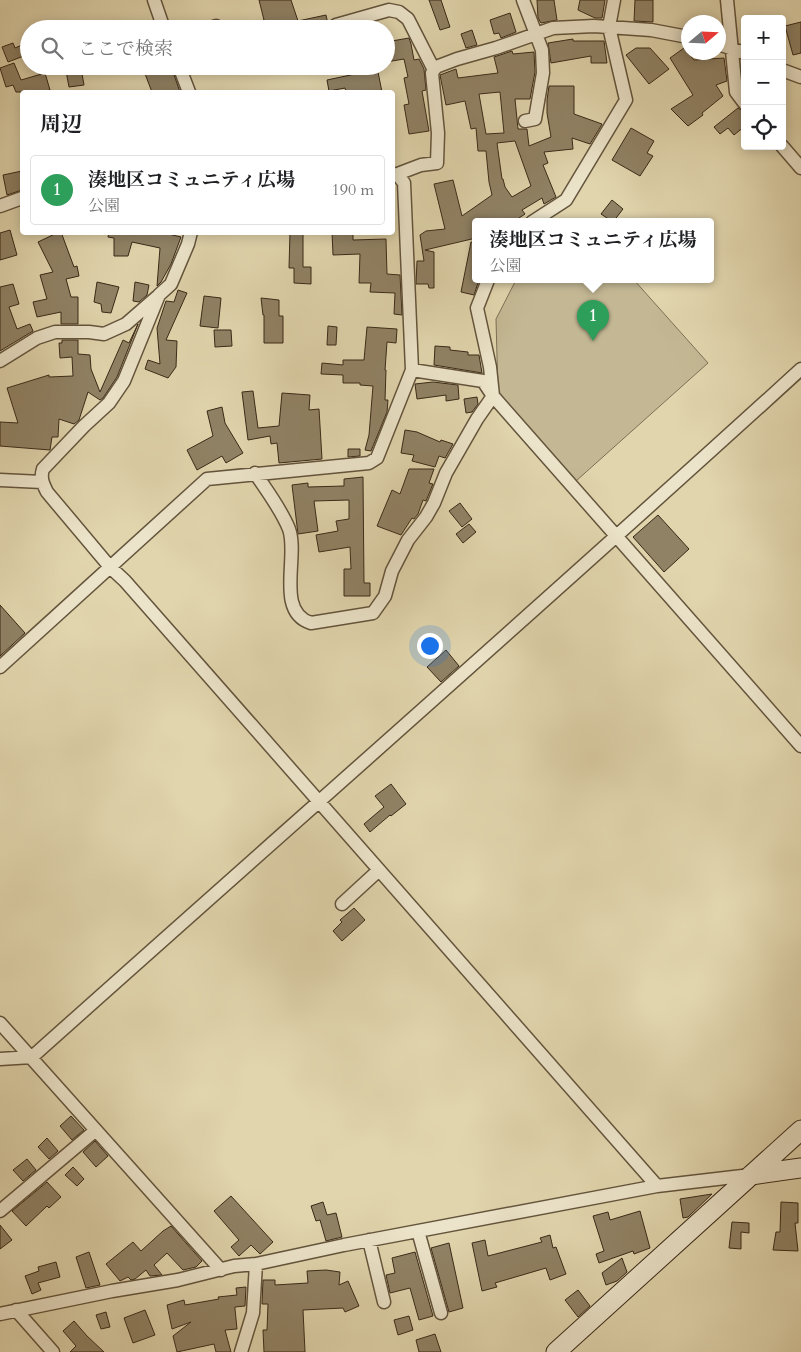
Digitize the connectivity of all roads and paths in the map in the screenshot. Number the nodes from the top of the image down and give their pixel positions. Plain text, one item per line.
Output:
1 (154, 0) edge
2 (523, 0) edge
3 (614, 0) edge
4 (727, 0) edge
5 (161, 20) edge
6 (354, 20) edge
7 (608, 27) junction
8 (537, 34) junction
9 (681, 35) edge
10 (726, 46) edge
11 (732, 48) junction
12 (741, 51) edge
13 (434, 70) junction
14 (786, 71) edge
15 (182, 75) edge
16 (801, 77) edge
17 (188, 90) edge
18 (741, 99) edge
19 (525, 121) dead end
20 (785, 150) edge
21 (801, 168) edge
22 (395, 175) edge
23 (20, 199) edge
24 (0, 206) edge
25 (538, 218) edge
26 (190, 235) edge
27 (487, 283) edge
28 (159, 295) junction
29 (0, 361) edge
30 (801, 369) edge
31 (412, 370) junction
32 (493, 396) junction
33 (256, 473) junction
34 (0, 480) edge
35 (42, 482) junction
36 (618, 537) junction
37 (110, 568) junction
38 (0, 667) edge
39 (801, 746) edge
40 (318, 801) junction
41 (379, 870) junction
42 (342, 904) dead end
43 (0, 1023) edge
44 (32, 1057) junction
45 (0, 1059) edge
46 (96, 1130) junction
47 (801, 1130) edge
48 (801, 1168) edge
49 (751, 1175) junction
50 (658, 1186) junction
51 (0, 1211) edge
52 (418, 1231) junction
53 (369, 1240) junction
54 (256, 1264) junction
55 (220, 1270) junction
56 (384, 1302) dead end
57 (16, 1310) junction
58 (441, 1313) dead end
59 (0, 1314) edge
60 (53, 1352) edge
61 (241, 1352) edge
62 (556, 1352) edge

1 - 5 street
2 - 8 street
3 - 7 street
4 - 11 street
6 - 13 street
7 - 8 street
7 - 9 street
7 - 25 street
8 - 13 street
8 - 19 street
10 - 11 street
11 - 12 street
11 - 18 street
13 - 22 street
14 - 16 street
15 - 17 street
20 - 21 street
22 - 31 street
23 - 24 street
26 - 28 street
27 - 32 street
28 - 29 street
28 - 35 street
30 - 36 street
31 - 32 street
31 - 33 street
32 - 33 street
32 - 36 street
33 - 37 street
34 - 35 street
35 - 37 street
36 - 39 street
36 - 40 street
37 - 38 street
37 - 40 street
40 - 41 street
40 - 44 street
41 - 42 street
41 - 50 street
43 - 44 street
44 - 45 street
44 - 46 street
46 - 51 street
46 - 55 street
47 - 49 street
48 - 49 street
49 - 50 street
49 - 62 street
50 - 52 street
52 - 53 street
52 - 58 street
53 - 54 street
53 - 56 street
54 - 55 street
54 - 61 street
55 - 57 street
57 - 59 street
57 - 60 street

